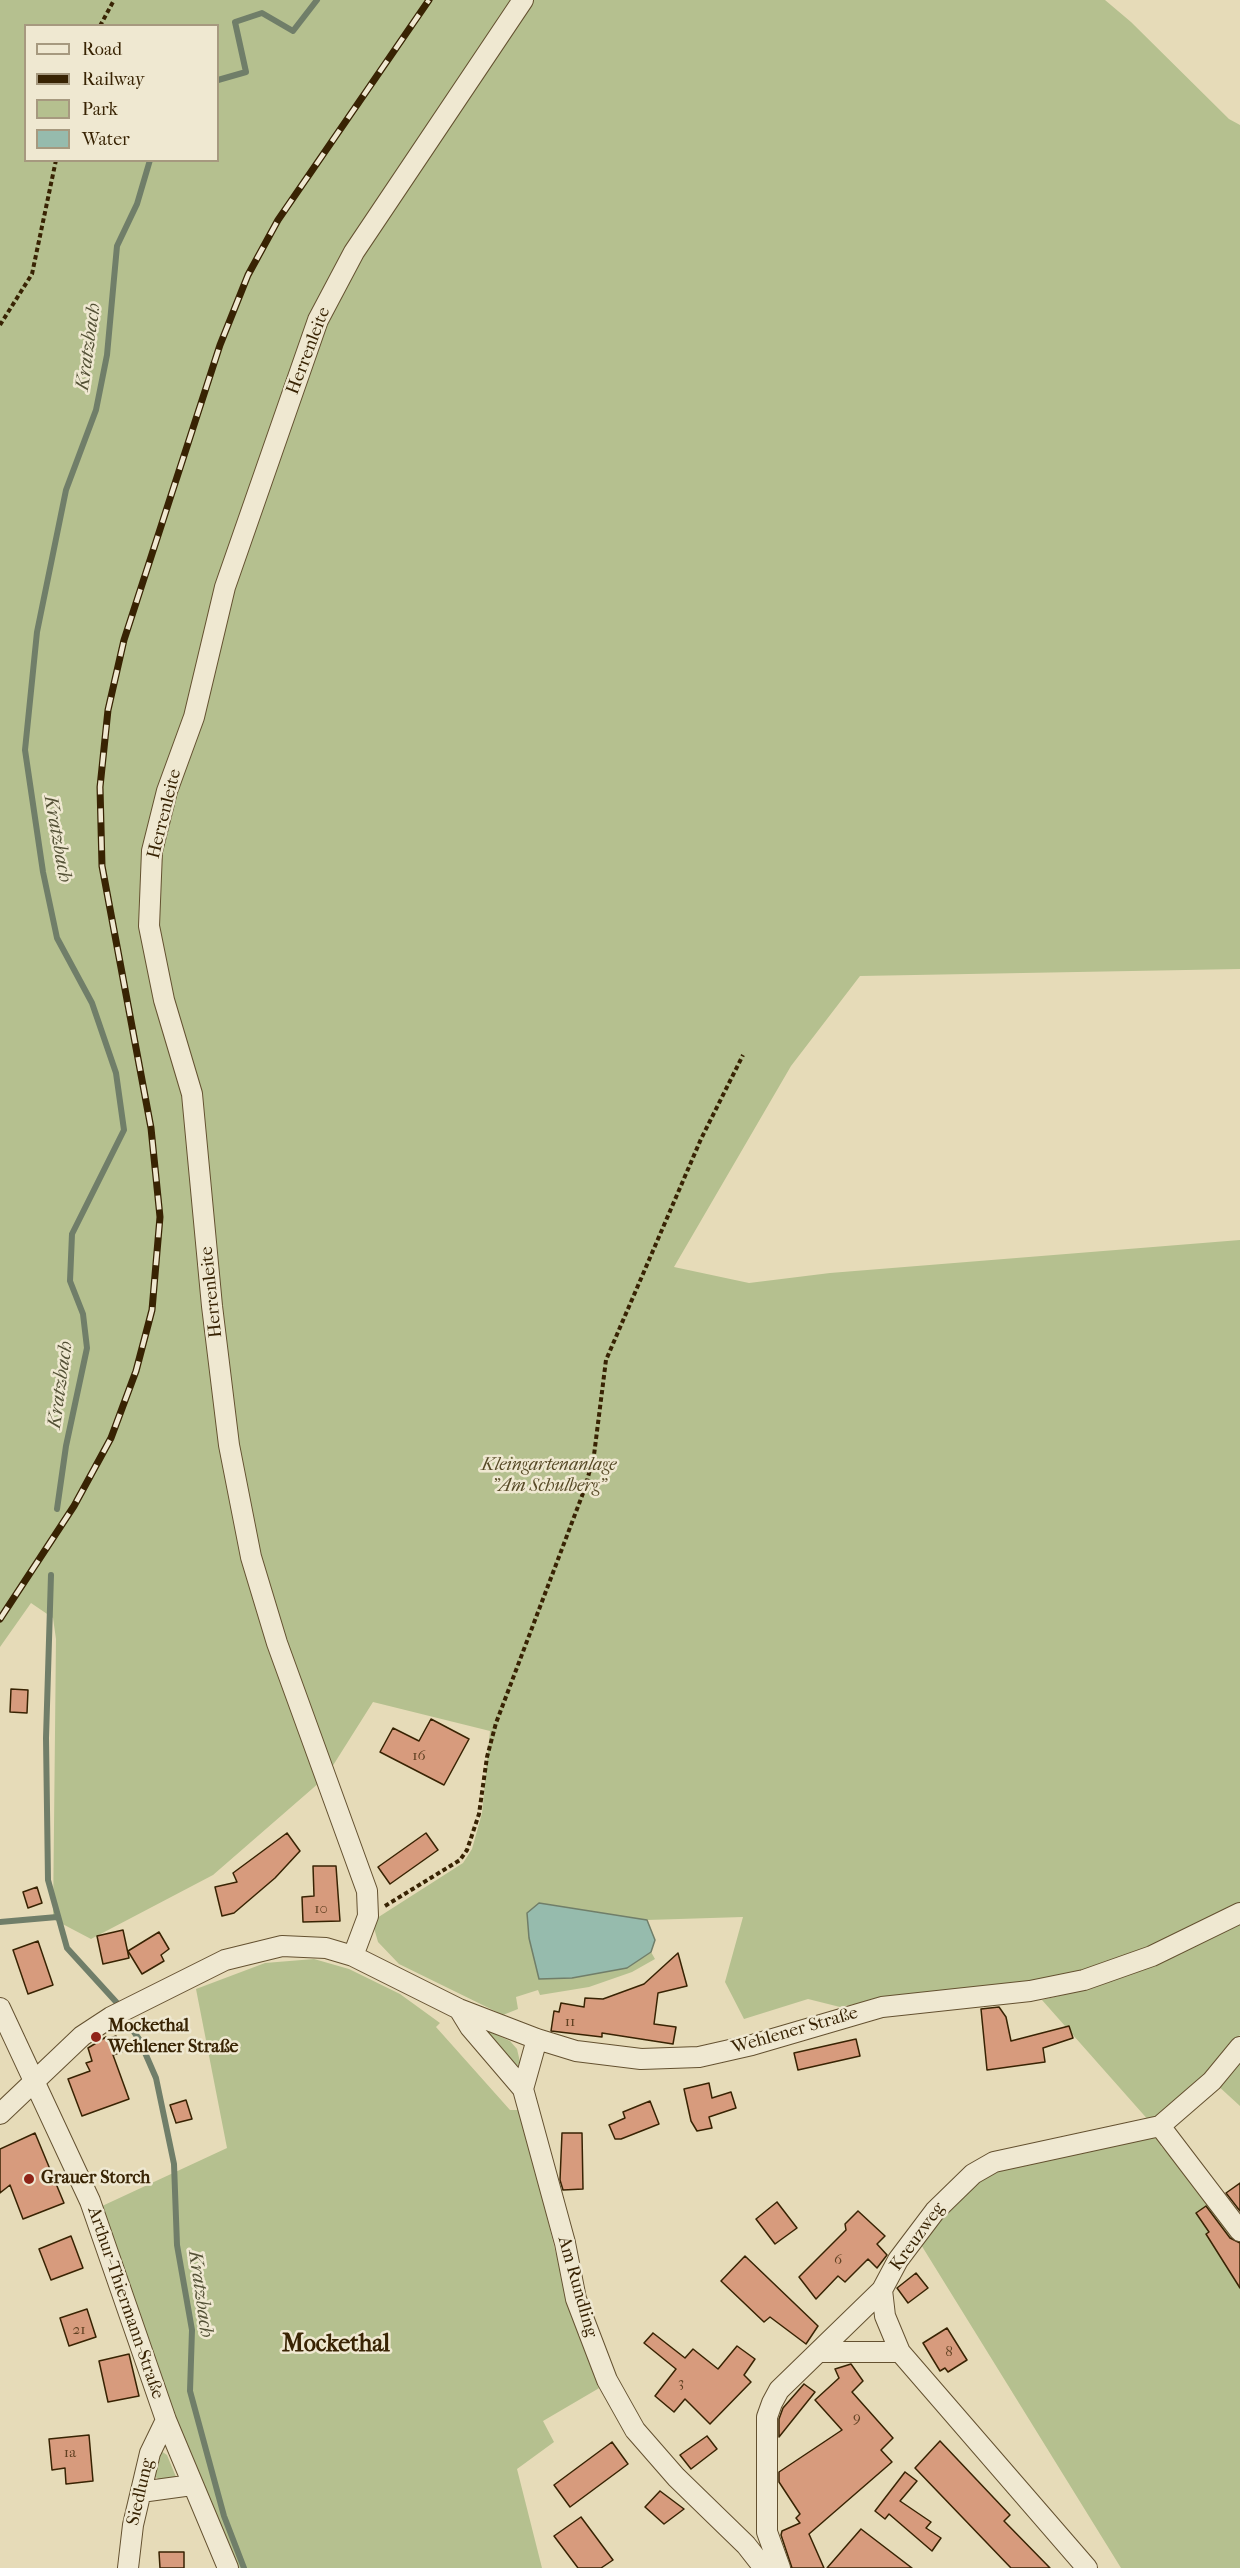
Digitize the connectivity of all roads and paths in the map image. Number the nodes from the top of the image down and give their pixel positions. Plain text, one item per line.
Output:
1 (114, 0) edge
2 (523, 0) edge
3 (101, 24) edge
4 (56, 162) edge
5 (0, 325) edge
6 (743, 1054) dead end
7 (1240, 1913) edge
8 (368, 1916) junction
9 (353, 1956) junction
10 (0, 2008) edge
11 (459, 2009) junction
12 (537, 2039) junction
13 (1240, 2047) edge
14 (35, 2080) junction
15 (523, 2089) junction
16 (0, 2114) edge
17 (1160, 2126) junction
18 (1240, 2231) edge
19 (882, 2290) junction
20 (820, 2352) junction
21 (900, 2352) junction
22 (166, 2420) junction
23 (192, 2485) junction
24 (141, 2492) junction
25 (128, 2568) edge
26 (228, 2568) edge
27 (764, 2568) edge
28 (780, 2568) edge
29 (1087, 2568) edge

1 - 3 path
2 - 8 street, Herrenleite
4 - 5 path
6 - 8 path
7 - 12 street, Wehlener Straße
8 - 9 street
9 - 11 street, Wehlener Straße
9 - 14 street, Wehlener Straße
10 - 14 street, Arthur-Thiermann-Straße
11 - 12 street, Wehlener Straße
11 - 15 street, Am Rundling
12 - 15 street
13 - 17 street, Kreuzweg
14 - 16 street, Wehlener Straße
14 - 22 street, Arthur-Thiermann-Straße
15 - 27 street, Am Rundling
17 - 18 street
17 - 19 street, Kreuzweg
19 - 20 street, Kreuzweg
19 - 21 street
20 - 21 street
20 - 28 street, Kreuzweg
21 - 29 street
22 - 23 street, Arthur-Thiermann-Straße
22 - 24 street, Siedlung
23 - 24 street
23 - 26 street, Arthur-Thiermann-Straße
24 - 25 street, Siedlung

